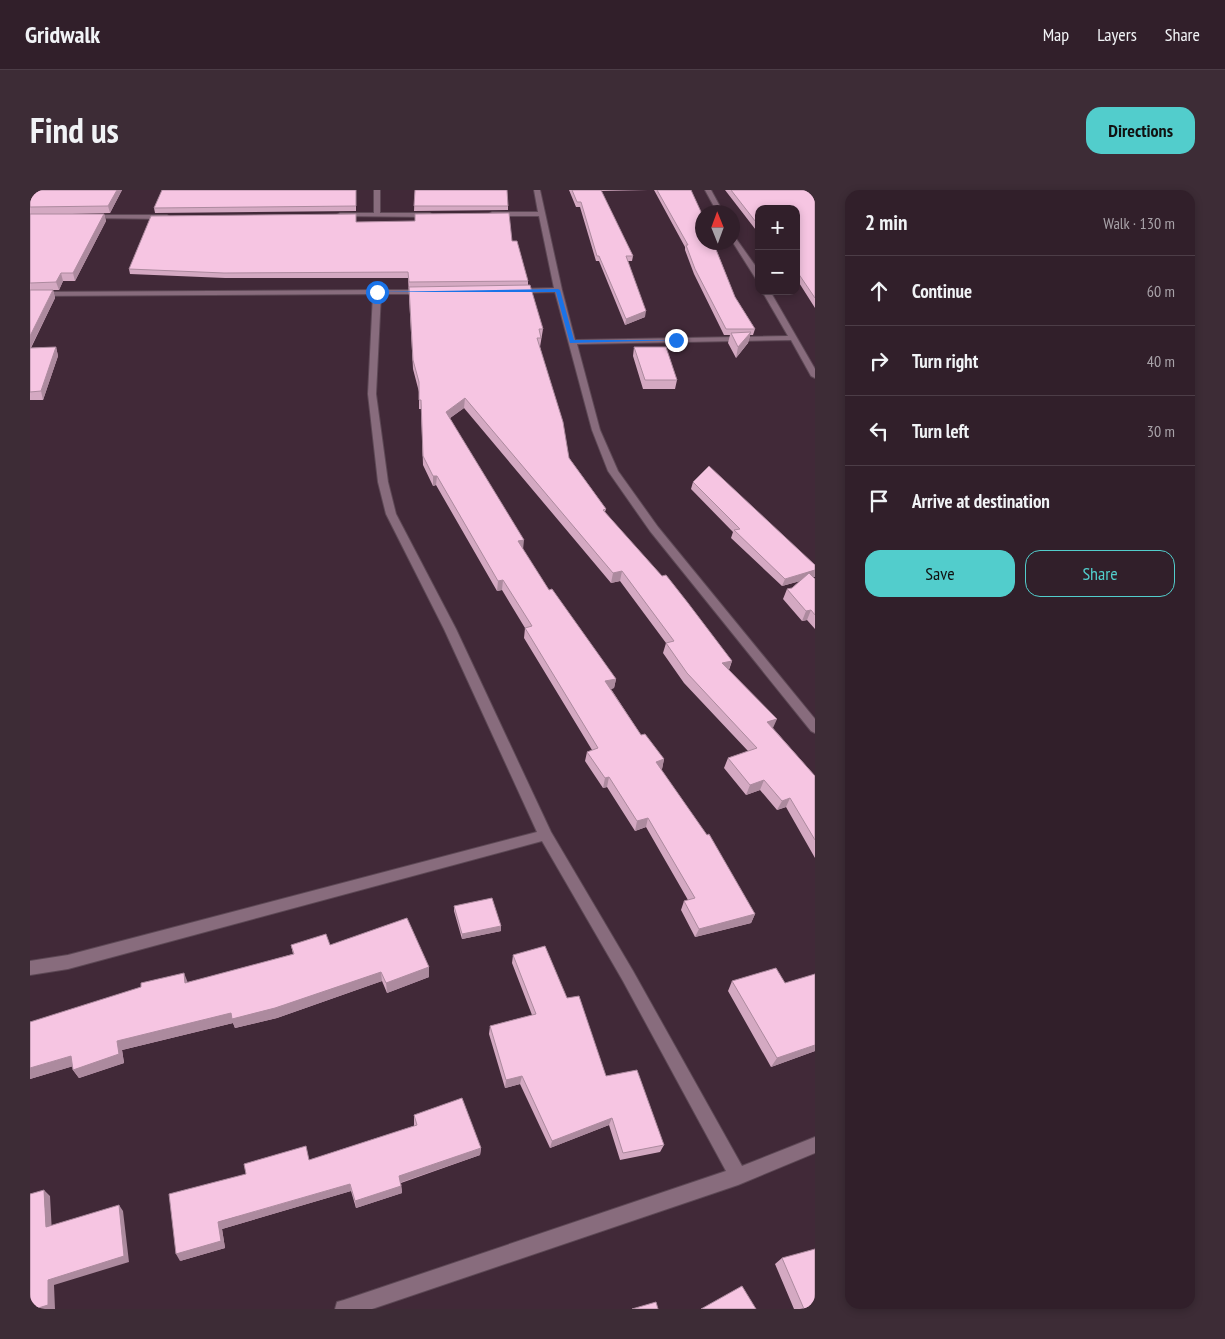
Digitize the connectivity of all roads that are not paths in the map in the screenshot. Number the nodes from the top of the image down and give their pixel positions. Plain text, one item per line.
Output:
1 (377, 190) edge
2 (536, 190) edge
3 (708, 190) edge
4 (716, 205) edge
5 (436, 214) edge
6 (484, 214) edge
7 (543, 214) junction
8 (328, 215) edge
9 (377, 215) junction
10 (173, 216) edge
11 (86, 218) edge
12 (740, 247) edge
13 (755, 271) edge
14 (558, 290) junction
15 (503, 291) edge
16 (377, 292) junction
17 (436, 292) edge
18 (30, 294) edge
19 (768, 295) edge
20 (791, 338) junction
21 (572, 342) junction
22 (815, 376) edge
23 (815, 728) edge
24 (546, 835) junction
25 (30, 968) edge
26 (815, 1145) edge
27 (738, 1176) junction
28 (344, 1309) edge

1 - 9 street
2 - 7 street
3 - 4 street
5 - 9 street
6 - 7 street
7 - 14 street
8 - 9 street
10 - 11 street
12 - 13 street
14 - 15 street
14 - 21 street
16 - 17 street
16 - 18 street
16 - 24 street
19 - 20 street
20 - 21 street
20 - 22 street
21 - 23 street
24 - 25 street
24 - 27 street
26 - 27 street
27 - 28 street

